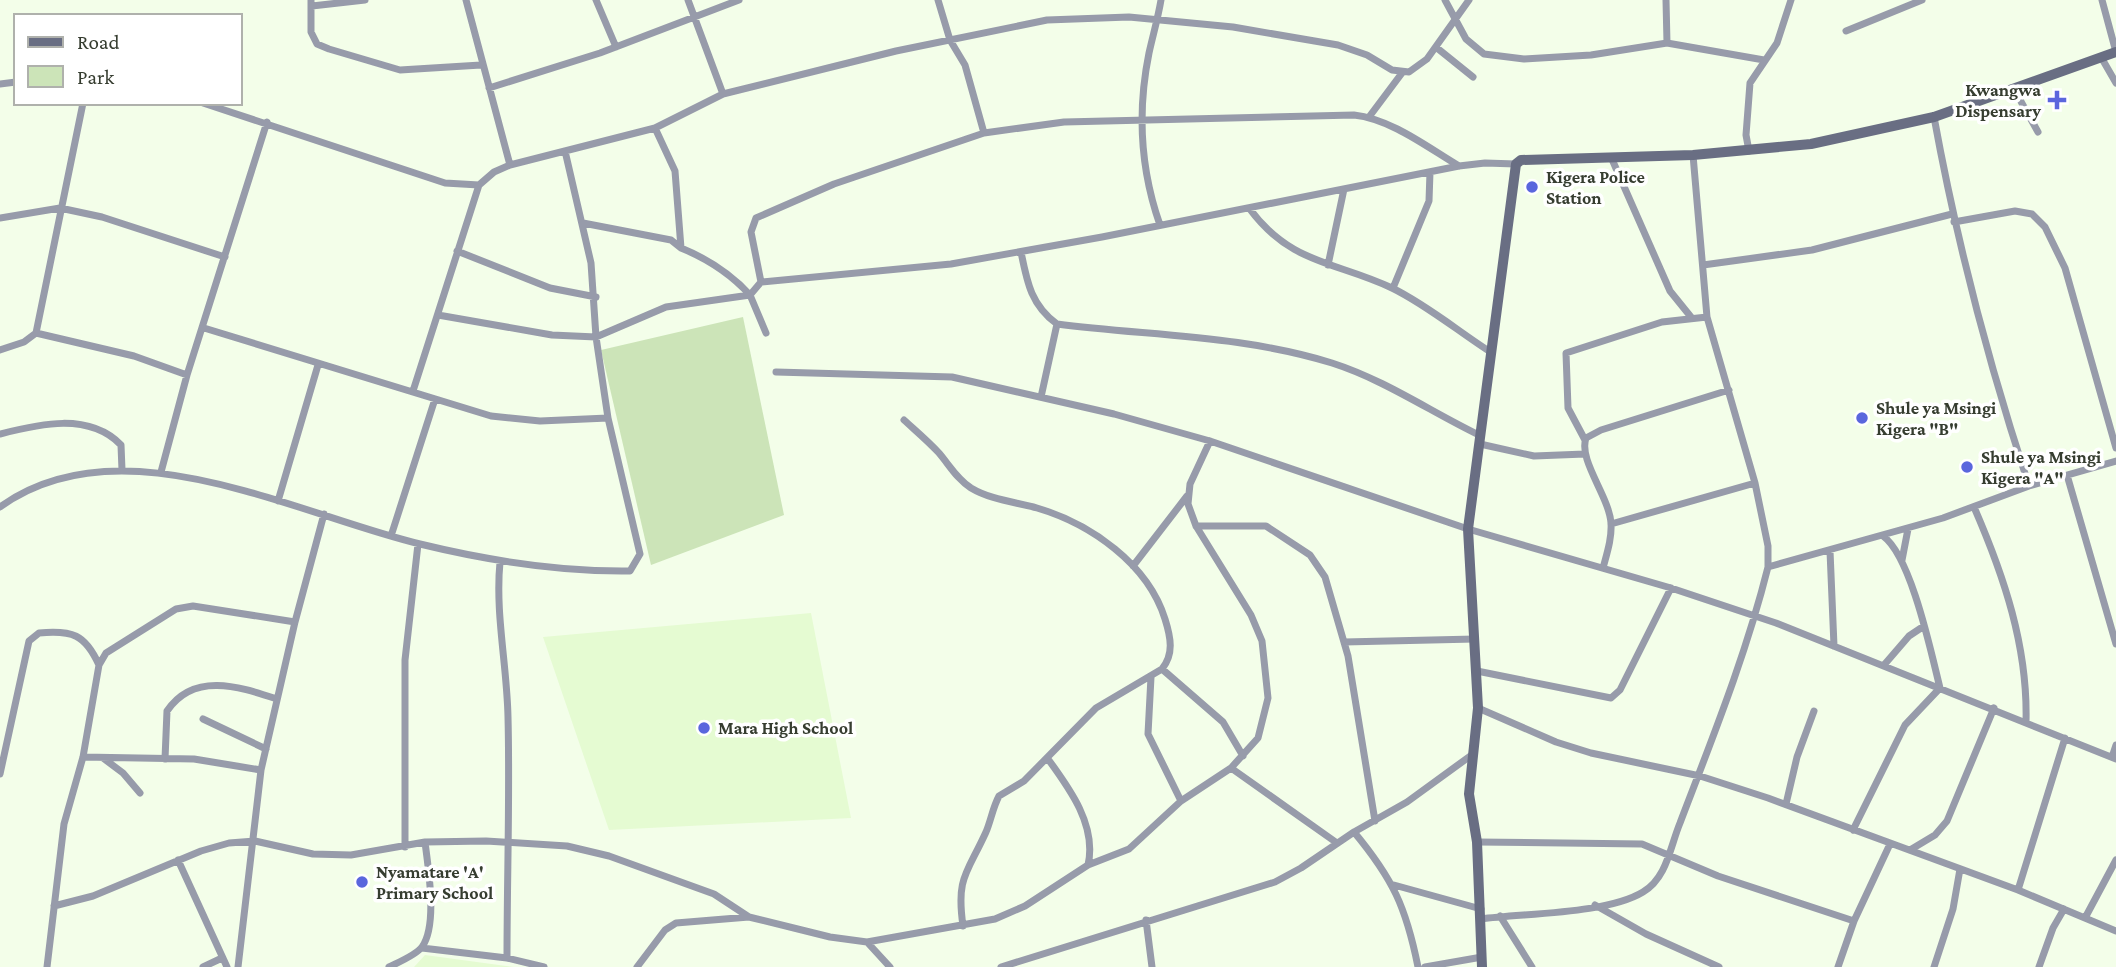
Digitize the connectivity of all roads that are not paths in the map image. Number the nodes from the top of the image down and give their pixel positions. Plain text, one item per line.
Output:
1 (365, 0) edge
2 (466, 0) edge
3 (596, 0) edge
4 (688, 0) edge
5 (739, 0) edge
6 (938, 0) edge
7 (1161, 0) edge
8 (1445, 0) edge
9 (1469, 0) edge
10 (1666, 0) edge
11 (1791, 0) edge
12 (1922, 0) edge
13 (2102, 0) edge
14 (311, 3) edge
15 (695, 18) junction
16 (1158, 19) junction
17 (1457, 19) junction
18 (1846, 31) dead end
19 (950, 40) junction
20 (1667, 43) junction
21 (616, 47) junction
22 (1437, 48) junction
23 (2116, 52) edge
24 (2101, 57) junction
25 (1764, 60) junction
26 (481, 65) junction
27 (1402, 73) junction
28 (1473, 77) dead end
29 (2116, 83) edge
30 (489, 89) junction
31 (2014, 89) junction
32 (723, 94) junction
33 (83, 105) edge
34 (210, 105) edge
35 (1369, 117) junction
36 (1934, 117) junction
37 (1141, 120) junction
38 (267, 122) junction
39 (655, 128) junction
40 (2038, 132) dead end
41 (984, 133) junction
42 (565, 151) junction
43 (1749, 151) junction
44 (1693, 155) junction
45 (1611, 158) junction
46 (1516, 164) junction
47 (510, 165) junction
48 (1459, 166) junction
49 (1430, 172) junction
50 (479, 185) junction
51 (1344, 189) junction
52 (60, 208) junction
53 (1249, 208) junction
54 (0, 218) edge
55 (1953, 218) junction
56 (583, 223) junction
57 (1160, 225) junction
58 (681, 248) junction
59 (457, 251) junction
60 (1021, 252) junction
61 (225, 257) junction
62 (1328, 265) junction
63 (1703, 265) junction
64 (761, 282) junction
65 (1393, 288) junction
66 (750, 295) junction
67 (596, 297) junction
68 (438, 315) junction
69 (1691, 317) junction
70 (1707, 317) junction
71 (1057, 324) junction
72 (204, 328) junction
73 (36, 333) junction
74 (766, 333) dead end
75 (596, 337) junction
76 (0, 350) edge
77 (1492, 353) junction
78 (318, 365) junction
79 (776, 372) dead end
80 (187, 375) junction
81 (1729, 390) junction
82 (413, 391) junction
83 (1041, 397) junction
84 (435, 399) junction
85 (608, 418) junction
86 (904, 420) dead end
87 (0, 434) edge
88 (1481, 440) junction
89 (1585, 440) junction
90 (1210, 441) junction
91 (2116, 448) edge
92 (1585, 454) junction
93 (2116, 461) edge
94 (122, 470) junction
95 (160, 472) junction
96 (2067, 475) junction
97 (1755, 483) junction
98 (2029, 486) junction
99 (1187, 496) junction
100 (278, 501) junction
101 (1974, 507) junction
102 (0, 508) edge
103 (324, 514) junction
104 (1611, 524) junction
105 (1196, 526) junction
106 (1468, 529) junction
107 (1908, 529) junction
108 (391, 536) junction
109 (1883, 537) junction
110 (418, 544) junction
111 (1830, 551) junction
112 (1902, 560) junction
113 (500, 562) junction
114 (1133, 566) junction
115 (1768, 567) junction
116 (1603, 568) junction
117 (1671, 588) junction
118 (1755, 616) junction
119 (295, 622) junction
120 (1924, 626) junction
121 (1475, 639) junction
122 (1344, 642) junction
123 (2116, 644) edge
124 (1834, 646) junction
125 (99, 665) junction
126 (1884, 665) junction
127 (1162, 669) junction
128 (1477, 671) junction
129 (1151, 677) junction
130 (1940, 688) junction
131 (277, 699) junction
132 (1478, 708) junction
133 (1994, 708) junction
134 (1814, 712) dead end
135 (203, 719) dead end
136 (2026, 722) junction
137 (2065, 738) junction
138 (2116, 745) edge
139 (266, 748) junction
140 (1472, 754) junction
141 (1243, 756) junction
142 (83, 757) junction
143 (103, 758) junction
144 (2114, 758) edge
145 (165, 759) junction
146 (1048, 759) junction
147 (1231, 768) junction
148 (261, 770) junction
149 (0, 774) edge
150 (1700, 776) junction
151 (140, 793) dead end
152 (1181, 800) junction
153 (1786, 804) junction
154 (1375, 821) junction
155 (1853, 830) junction
156 (1354, 832) junction
157 (255, 841) junction
158 (425, 842) junction
159 (1477, 842) junction
160 (511, 843) junction
161 (1338, 843) junction
162 (1890, 844) junction
163 (405, 847) junction
164 (1910, 850) junction
165 (1670, 854) junction
166 (178, 860) junction
167 (2116, 860) edge
168 (1088, 865) junction
169 (1960, 869) junction
170 (1394, 885) junction
171 (2018, 890) junction
172 (1595, 905) junction
173 (54, 906) junction
174 (2064, 909) junction
175 (1481, 914) junction
176 (1500, 916) junction
177 (749, 917) junction
178 (2085, 918) junction
179 (1146, 920) junction
180 (1854, 921) junction
181 (963, 926) junction
182 (2116, 931) edge
183 (867, 942) junction
184 (422, 948) junction
185 (222, 958) junction
186 (507, 958) junction
187 (1482, 962) edge
188 (47, 967) edge
189 (203, 967) edge
190 (227, 967) edge
191 (238, 967) edge
192 (389, 967) edge
193 (544, 967) edge
194 (638, 967) edge
195 (890, 967) edge
196 (1001, 967) edge
197 (1152, 967) edge
198 (1418, 967) edge
199 (1425, 967) edge
200 (1532, 967) edge
201 (1718, 967) edge
202 (1838, 967) edge
203 (1934, 967) edge
204 (2039, 967) edge

1 - 14 street
2 - 26 street
3 - 21 street
4 - 15 street
5 - 15 street
6 - 19 street
7 - 16 street
8 - 17 street
9 - 17 street
10 - 20 street
11 - 25 street
12 - 18 street
13 - 23 street
14 - 26 street
15 - 21 street
15 - 32 street
16 - 19 street
16 - 27 street
16 - 37 street
17 - 20 street
17 - 22 street
19 - 32 street
19 - 41 street
20 - 25 street
21 - 30 street
22 - 27 street
22 - 28 street
23 - 24 street
24 - 29 street
24 - 31 street
25 - 43 street
26 - 30 street
27 - 35 street
30 - 47 street
31 - 36 street
31 - 40 street
32 - 39 street
33 - 52 street
34 - 38 street
35 - 37 street
35 - 48 street
36 - 43 street
36 - 55 street
37 - 41 street
37 - 57 street
38 - 50 street
38 - 61 street
39 - 42 street
39 - 58 street
41 - 64 street
42 - 47 street
42 - 56 street
43 - 44 street
44 - 45 street
44 - 63 street
45 - 46 street
45 - 69 street
46 - 48 street
46 - 77 street
47 - 50 street
48 - 49 street
49 - 51 street
49 - 65 street
50 - 59 street
51 - 53 street
51 - 62 street
52 - 54 street
52 - 61 street
52 - 73 street
53 - 57 street
53 - 62 street
55 - 63 street
55 - 91 street
55 - 98 street
56 - 58 street
56 - 67 street
57 - 60 street
58 - 66 street
59 - 67 street
59 - 68 street
60 - 64 street
60 - 71 street
61 - 72 street
62 - 65 street
63 - 70 street
64 - 66 street
65 - 77 street
66 - 74 street
66 - 75 street
67 - 75 street
68 - 75 street
68 - 82 street
69 - 70 street
69 - 89 street
70 - 81 street
71 - 83 street
71 - 88 street
72 - 78 street
72 - 80 street
73 - 76 street
73 - 80 street
75 - 85 street
77 - 88 street
78 - 82 street
78 - 100 street
79 - 83 street
80 - 95 street
81 - 89 street
81 - 97 street
82 - 84 street
83 - 90 street
84 - 85 street
84 - 108 street
85 - 113 street
86 - 114 street
87 - 94 street
88 - 92 street
88 - 106 street
89 - 92 street
90 - 99 street
90 - 106 street
92 - 104 street
93 - 96 street
94 - 95 street
94 - 102 street
95 - 100 street
96 - 98 street
96 - 123 street
97 - 104 street
97 - 115 street
98 - 101 street
99 - 105 street
99 - 114 street
100 - 103 street
101 - 107 street
101 - 136 street
103 - 108 street
103 - 119 street
104 - 116 street
105 - 122 street
105 - 141 street
106 - 116 street
106 - 121 street
107 - 109 street
107 - 112 street
108 - 110 street
109 - 111 street
109 - 112 street
110 - 113 street
110 - 163 street
111 - 115 street
111 - 124 street
112 - 120 street
113 - 160 street
114 - 127 street
115 - 118 street
116 - 117 street
117 - 118 street
117 - 128 street
118 - 124 street
118 - 150 street
119 - 125 street
119 - 131 street
120 - 126 street
120 - 130 street
121 - 122 street
121 - 128 street
122 - 154 street
124 - 126 street
125 - 142 street
125 - 149 street
126 - 130 street
127 - 129 street
127 - 141 street
128 - 132 street
129 - 146 street
129 - 152 street
130 - 133 street
130 - 155 street
131 - 139 street
131 - 145 street
132 - 140 street
132 - 150 street
133 - 136 street
133 - 164 street
134 - 153 street
135 - 139 street
136 - 137 street
137 - 144 street
137 - 171 street
138 - 144 street
139 - 148 street
140 - 154 street
140 - 159 street
141 - 147 street
142 - 143 street
142 - 173 street
143 - 145 street
143 - 151 street
145 - 148 street
146 - 168 street
146 - 181 street
147 - 152 street
147 - 161 street
148 - 157 street
150 - 153 street
150 - 165 street
152 - 168 street
153 - 155 street
154 - 156 street
155 - 162 street
156 - 161 street
156 - 170 street
157 - 163 street
157 - 166 street
157 - 191 street
158 - 160 street
158 - 163 street
158 - 184 street
159 - 165 street
159 - 175 street
160 - 177 street
160 - 186 street
161 - 179 street
162 - 164 street
162 - 180 street
164 - 169 street
165 - 172 street
165 - 180 street
166 - 173 street
166 - 185 street
167 - 178 street
168 - 181 street
169 - 171 street
169 - 203 street
170 - 175 street
170 - 198 street
171 - 174 street
172 - 176 street
172 - 201 street
173 - 188 street
174 - 178 street
174 - 204 street
175 - 176 street
175 - 187 street
176 - 200 street
177 - 183 street
177 - 194 street
178 - 182 street
179 - 196 street
179 - 197 street
180 - 202 street
181 - 183 street
183 - 195 street
184 - 186 street
184 - 192 street
185 - 189 street
185 - 190 street
186 - 193 street
187 - 199 street

